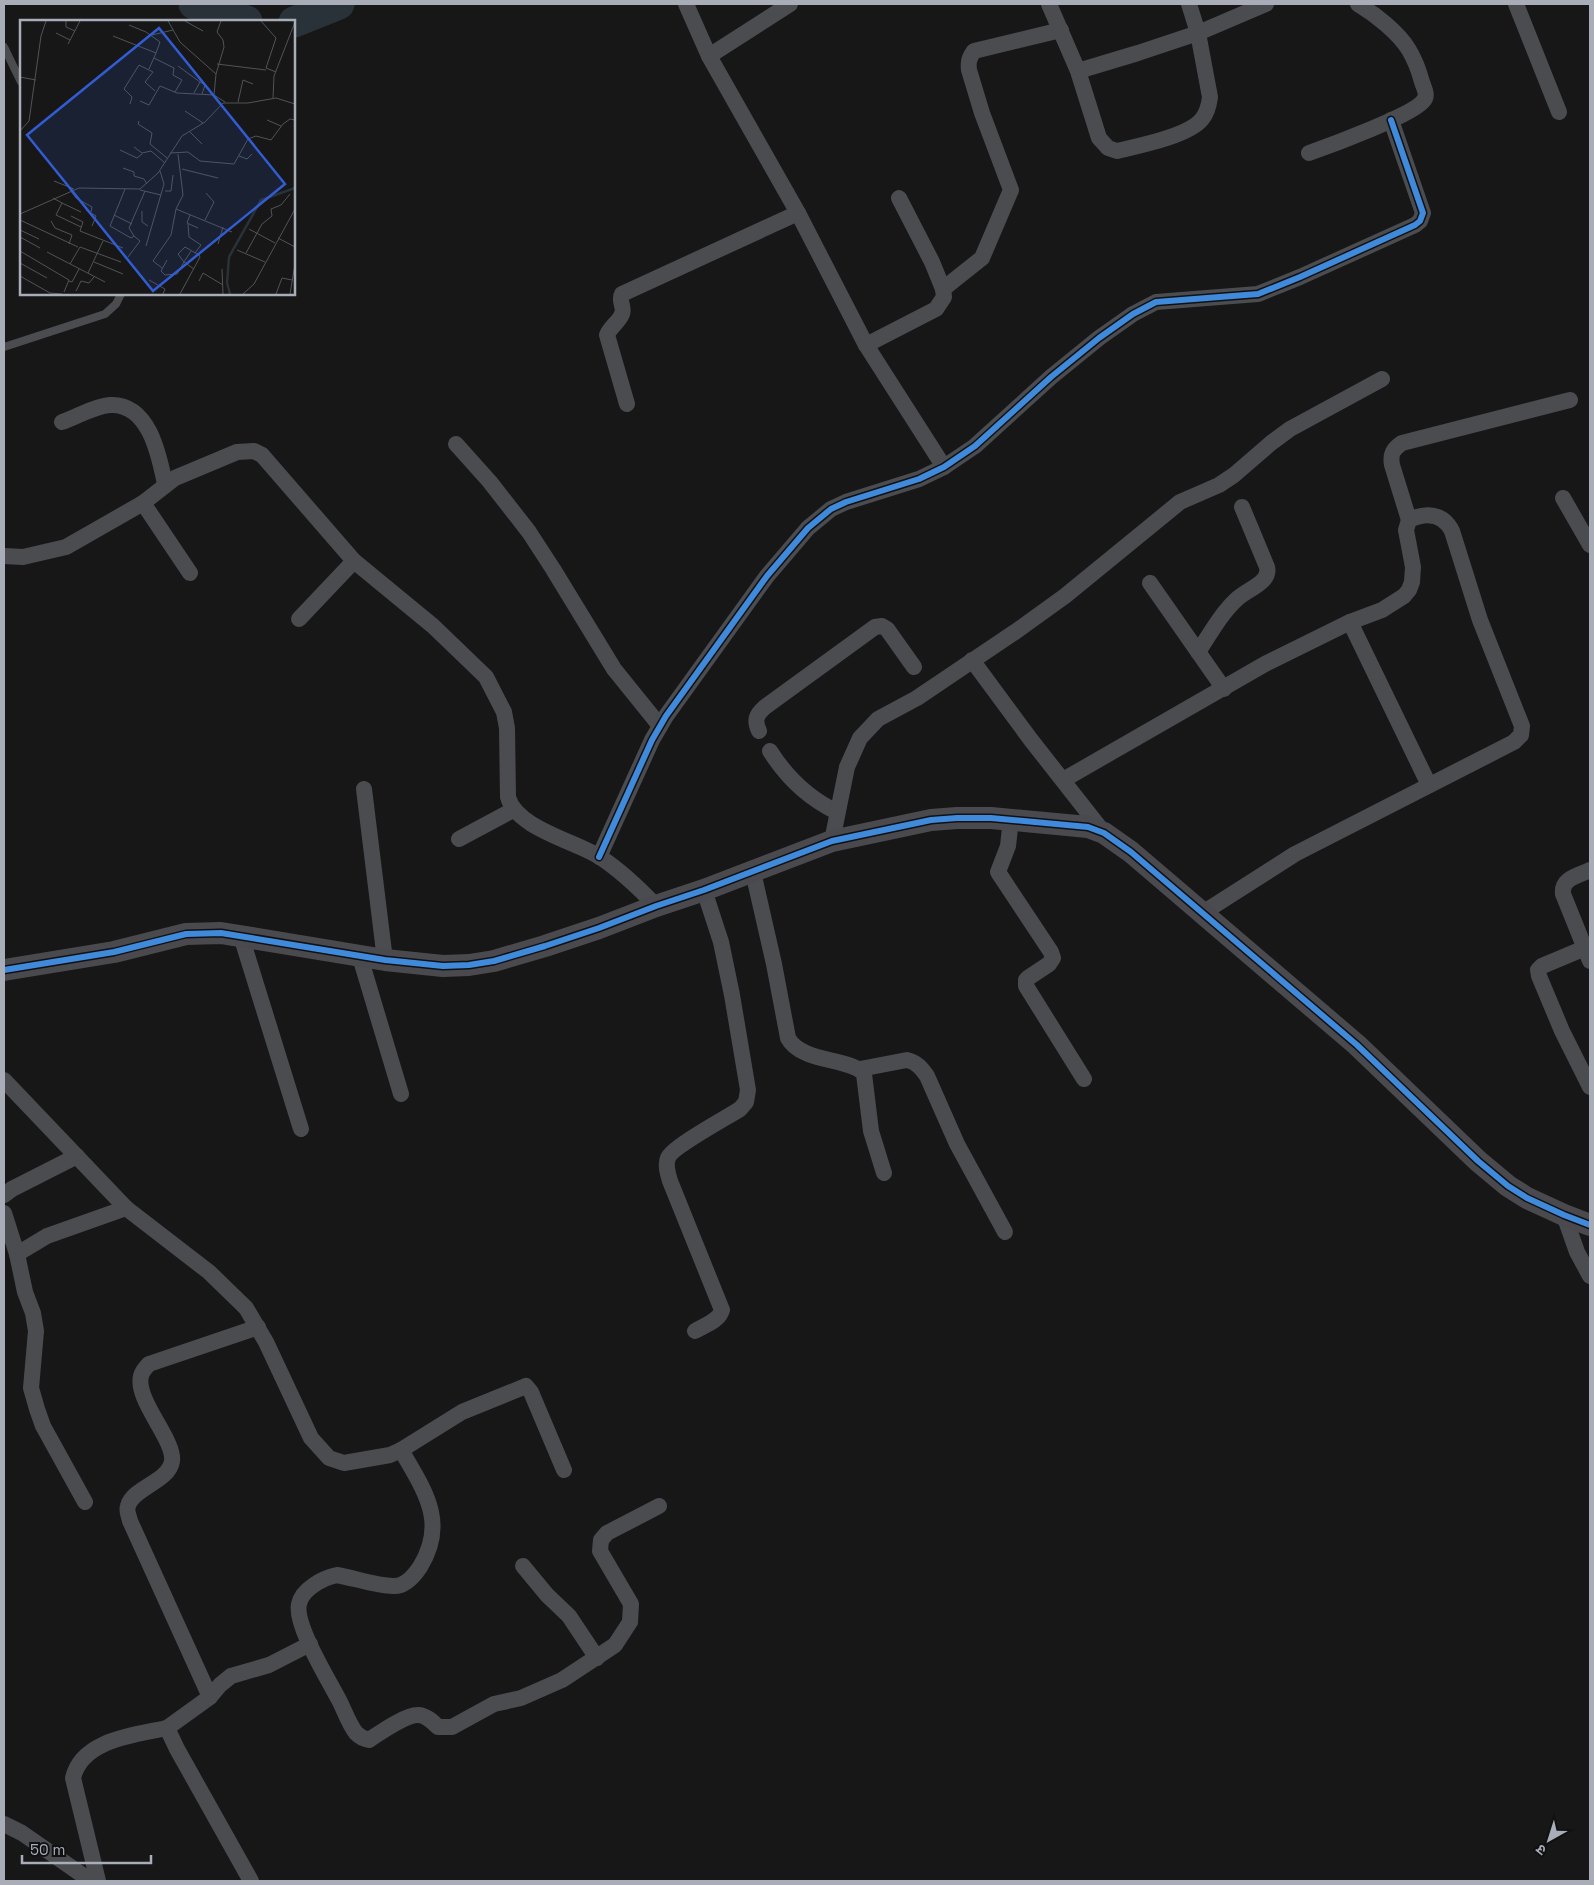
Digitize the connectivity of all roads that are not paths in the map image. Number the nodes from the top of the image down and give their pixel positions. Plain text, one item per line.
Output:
1 (686, 4) edge
2 (790, 4) edge
3 (1049, 4) edge
4 (1189, 4) edge
5 (1266, 4) edge
6 (1358, 4) edge
7 (1516, 4) edge
8 (1061, 30) junction
9 (1198, 33) junction
10 (4, 47) edge
11 (709, 56) junction
12 (1078, 71) junction
13 (20, 80) edge
14 (1559, 112) dead end
15 (1391, 120) junction
16 (1309, 153) dead end
17 (899, 198) dead end
18 (798, 213) junction
19 (943, 289) junction
20 (120, 295) edge
21 (866, 345) junction
22 (4, 347) edge
23 (1382, 379) dead end
24 (1570, 400) dead end
25 (627, 404) dead end
26 (62, 422) dead end
27 (456, 444) dead end
28 (944, 467) junction
29 (165, 484) junction
30 (1563, 498) dead end
31 (143, 503) junction
32 (1242, 507) dead end
33 (1409, 520) junction
34 (1590, 545) edge
35 (4, 556) edge
36 (354, 561) junction
37 (190, 572) dead end
38 (1150, 583) dead end
39 (299, 619) dead end
40 (1350, 622) junction
41 (1198, 652) junction
42 (972, 660) junction
43 (914, 667) dead end
44 (1224, 689) junction
45 (660, 726) junction
46 (759, 731) dead end
47 (770, 751) dead end
48 (1063, 780) junction
49 (1428, 785) junction
50 (364, 790) dead end
51 (513, 810) junction
52 (837, 812) junction
53 (1011, 819) junction
54 (1104, 833) junction
55 (459, 839) dead end
56 (832, 841) junction
57 (599, 856) junction
58 (1590, 870) edge
59 (753, 872) junction
60 (704, 890) junction
61 (656, 906) junction
62 (1201, 914) junction
63 (241, 936) junction
64 (1588, 955) edge
65 (360, 957) junction
66 (385, 960) junction
67 (4, 970) edge
68 (860, 1069) junction
69 (1084, 1079) dead end
70 (4, 1080) edge
71 (1590, 1087) edge
72 (401, 1094) dead end
73 (301, 1129) dead end
74 (77, 1156) junction
75 (884, 1172) dead end
76 (4, 1195) edge
77 (126, 1208) junction
78 (4, 1213) edge
79 (1564, 1215) junction
80 (1590, 1225) edge
81 (1005, 1232) dead end
82 (17, 1254) junction
83 (1590, 1276) edge
84 (258, 1327) junction
85 (695, 1331) dead end
86 (401, 1450) junction
87 (564, 1470) dead end
88 (85, 1502) dead end
89 (659, 1506) dead end
90 (523, 1566) dead end
91 (310, 1644) junction
92 (597, 1658) junction
93 (210, 1697) junction
94 (167, 1728) junction
95 (4, 1824) edge
96 (90, 1881) edge
97 (98, 1881) edge
98 (251, 1881) edge

1 - 11 street
2 - 11 street
3 - 8 street
4 - 9 street
5 - 9 street
6 - 15 street
7 - 14 street
8 - 12 street
8 - 19 street
9 - 12 street
9 - 12 street
10 - 13 lane
11 - 18 street
15 - 16 street
15 - 28 street
17 - 19 street
18 - 21 street
18 - 25 street
19 - 21 street
20 - 22 lane
21 - 28 street
23 - 42 street
24 - 33 street
26 - 29 street
27 - 45 street
28 - 45 street
29 - 31 street
29 - 36 street
30 - 34 street
31 - 35 street
31 - 37 street
32 - 41 street
33 - 40 street
33 - 49 street
36 - 39 street
36 - 51 street
38 - 41 street
40 - 44 street
40 - 49 street
41 - 44 street
42 - 48 street
42 - 52 street
43 - 46 street
44 - 48 street
45 - 57 street
47 - 52 street
48 - 54 street
49 - 62 street
50 - 66 street
51 - 55 street
51 - 57 street
52 - 56 street
53 - 54 street
53 - 56 street
53 - 69 street
54 - 62 street
56 - 59 street
57 - 61 street
58 - 64 street
59 - 60 street
59 - 68 street
60 - 61 street
60 - 85 street
61 - 66 street
62 - 79 street
63 - 65 street
63 - 67 street
63 - 73 street
64 - 71 street
65 - 66 street
65 - 72 street
68 - 75 street
68 - 81 street
70 - 74 street
74 - 76 street
74 - 77 street
77 - 82 street
77 - 84 street
78 - 82 street
79 - 80 street
79 - 83 street
82 - 88 street
84 - 86 street
84 - 93 street
86 - 87 street
86 - 91 street
89 - 92 street
90 - 92 street
91 - 92 street
91 - 93 street
93 - 94 street
94 - 97 street
94 - 98 street
95 - 96 street

